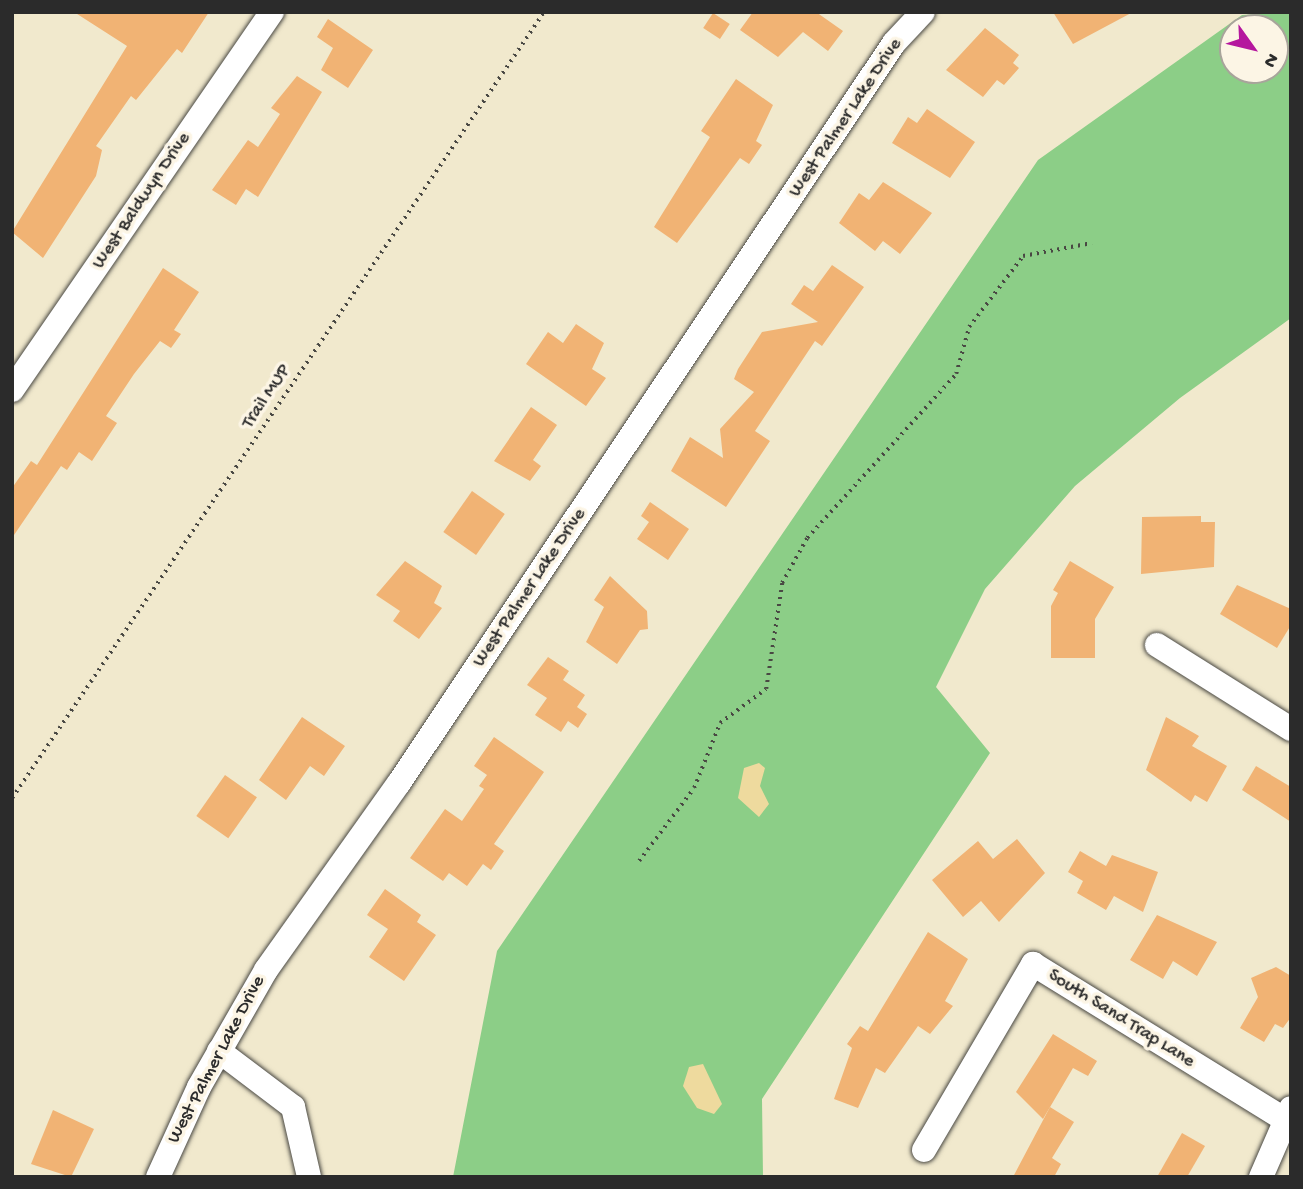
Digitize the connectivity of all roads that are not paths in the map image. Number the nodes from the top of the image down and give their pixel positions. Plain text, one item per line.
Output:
1 (272, 12) edge
2 (923, 12) edge
3 (12, 390) edge
4 (1157, 645) dead end
5 (1291, 729) edge
6 (219, 1051) junction
7 (1287, 1114) edge
8 (924, 1150) dead end
9 (158, 1177) edge
10 (309, 1177) edge
11 (1261, 1177) edge

1 - 3 street, West Baldwyn Drive
2 - 6 street, West Palmer Lake Drive
4 - 5 street
6 - 9 street, West Palmer Lake Drive
6 - 10 street
7 - 8 street, South Sand Trap Lane
7 - 11 street

